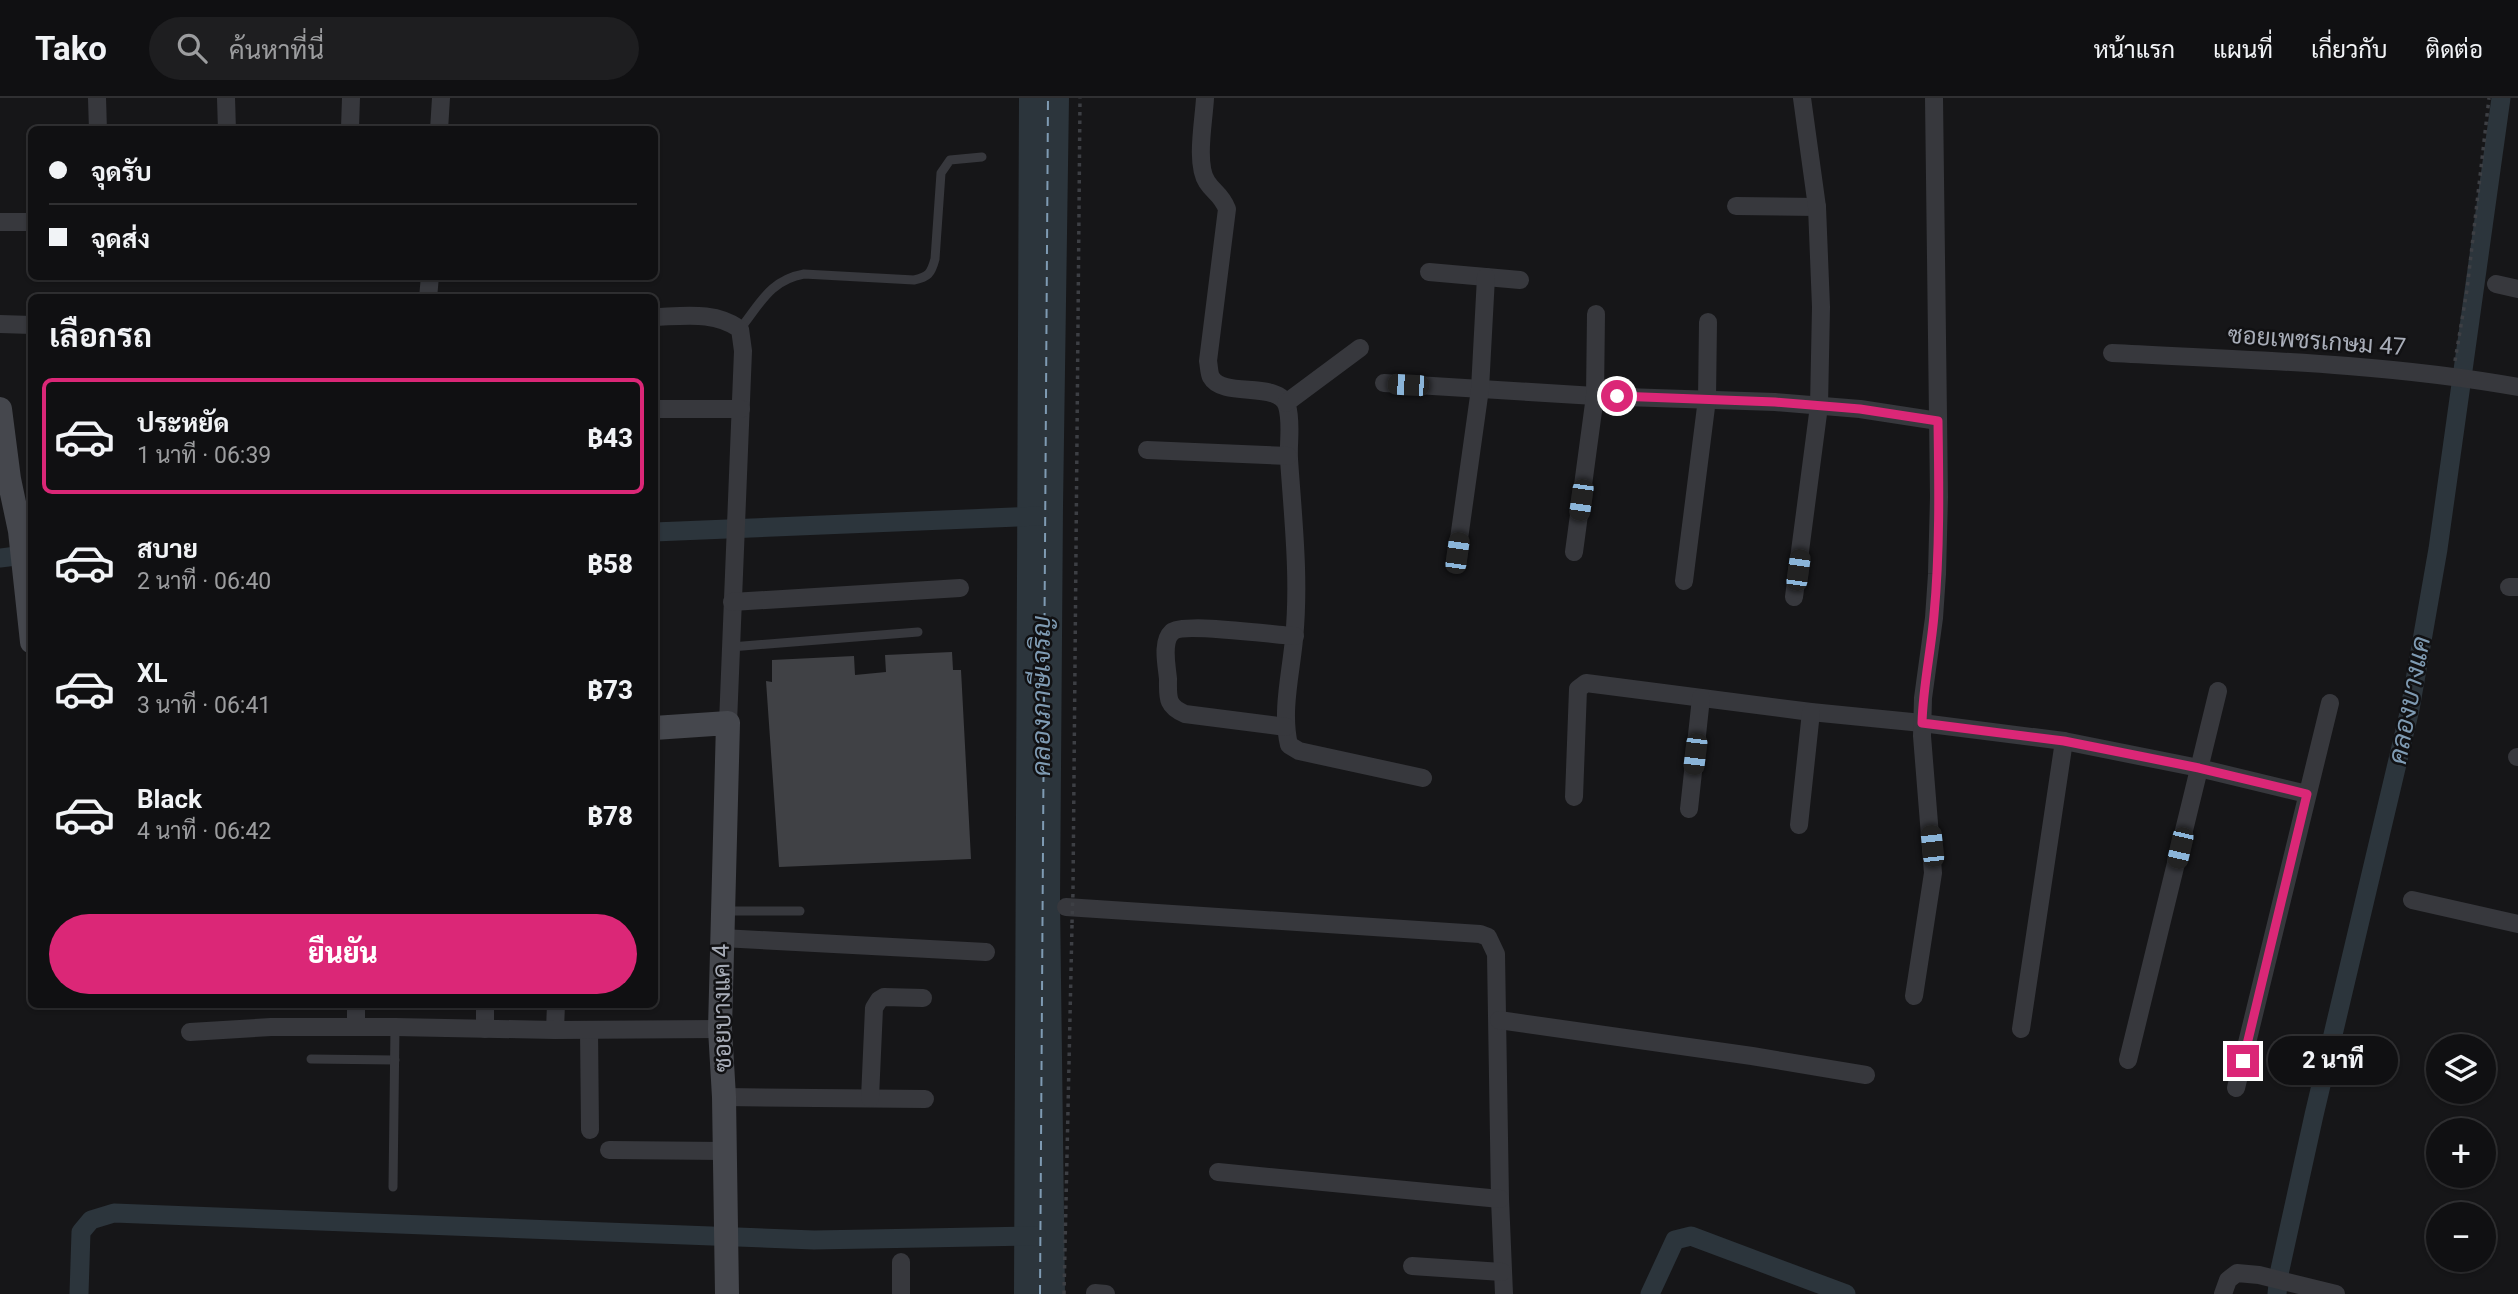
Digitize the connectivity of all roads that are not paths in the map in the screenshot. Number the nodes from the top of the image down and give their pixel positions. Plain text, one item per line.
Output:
1 (97, 98) edge
2 (226, 98) edge
3 (351, 98) edge
4 (441, 98) edge
5 (1205, 98) edge
6 (1802, 98) edge
7 (1934, 98) edge
8 (99, 126) edge
9 (227, 126) edge
10 (350, 126) edge
11 (439, 126) edge
12 (982, 158) dead end
13 (1736, 206) dead end
14 (1817, 206) junction
15 (0, 222) edge
16 (28, 222) edge
17 (1429, 272) dead end
18 (1486, 277) junction
19 (1520, 280) dead end
20 (2496, 284) dead end
21 (2518, 289) edge
22 (1596, 314) dead end
23 (658, 317) edge
24 (1708, 322) dead end
25 (0, 324) edge
26 (28, 325) edge
27 (740, 329) junction
28 (1360, 348) dead end
29 (2112, 353) dead end
30 (1384, 383) dead end
31 (2518, 387) edge
32 (1480, 389) junction
33 (1594, 396) junction
34 (1707, 399) junction
35 (1286, 403) junction
36 (1819, 405) junction
37 (0, 409) edge
38 (741, 409) junction
39 (658, 410) edge
40 (1938, 421) junction
41 (1147, 450) dead end
42 (1288, 456) junction
43 (4, 479) edge
44 (1574, 552) dead end
45 (1457, 553) dead end
46 (1684, 581) dead end
47 (960, 587) dead end
48 (1794, 597) dead end
49 (732, 602) junction
50 (28, 612) edge
51 (918, 632) dead end
52 (1295, 636) junction
53 (730, 647) junction
54 (2218, 691) dead end
55 (1702, 698) junction
56 (2330, 703) dead end
57 (1811, 712) junction
58 (728, 723) junction
59 (1922, 723) junction
60 (1286, 726) junction
61 (658, 728) edge
62 (2064, 741) junction
63 (2199, 768) junction
64 (1423, 778) dead end
65 (2307, 794) junction
66 (1574, 797) dead end
67 (1689, 809) dead end
68 (1799, 825) dead end
69 (2412, 900) dead end
70 (1070, 907) road end
71 (722, 911) junction
72 (800, 911) dead end
73 (2518, 924) edge
74 (722, 938) junction
75 (986, 952) dead end
76 (1914, 996) dead end
77 (923, 998) dead end
78 (356, 1008) edge
79 (485, 1008) edge
80 (556, 1008) edge
81 (1499, 1020) junction
82 (356, 1027) junction
83 (395, 1027) junction
84 (2021, 1028) dead end
85 (485, 1029) junction
86 (720, 1029) junction
87 (555, 1030) junction
88 (589, 1030) junction
89 (190, 1032) dead end
90 (311, 1059) dead end
91 (395, 1060) junction
92 (2128, 1060) dead end
93 (1866, 1075) dead end
94 (2236, 1088) dead end
95 (724, 1097) junction
96 (870, 1098) junction
97 (925, 1098) dead end
98 (590, 1130) dead end
99 (609, 1150) dead end
100 (725, 1151) junction
101 (1218, 1172) dead end
102 (393, 1187) dead end
103 (1500, 1199) junction
104 (901, 1262) dead end
105 (1412, 1266) dead end
106 (1502, 1272) junction
107 (727, 1294) edge
108 (901, 1294) edge
109 (1504, 1294) edge
110 (2222, 1294) edge
111 (2336, 1294) edge

1 - 8 street
2 - 9 street
3 - 10 street
4 - 11 street
5 - 35 street
6 - 14 street
7 - 40 street
12 - 27 lane
13 - 14 street
14 - 36 street
15 - 16 street
17 - 18 street
18 - 19 street
18 - 32 street
20 - 21 street
22 - 33 street
23 - 27 street
24 - 34 street
25 - 26 street
27 - 38 street
28 - 35 street
29 - 31 street, ซอยเพชรเกษม 47
30 - 32 street
32 - 33 street
32 - 45 street
33 - 34 street
33 - 44 street
34 - 36 street
34 - 46 street
35 - 42 street
36 - 40 street
36 - 48 street
37 - 43 street
38 - 39 street
38 - 49 street
40 - 59 street
41 - 42 street
42 - 52 street
43 - 50 street
47 - 49 street
49 - 53 street
51 - 53 lane
52 - 60 street
52 - 60 street
53 - 58 street
54 - 63 street
55 - 57 street
55 - 66 street
55 - 67 street
56 - 65 street
57 - 59 street
57 - 68 street
58 - 61 street
58 - 71 street, ซอยบางแค 4
59 - 62 street
59 - 76 street
60 - 64 street
62 - 63 street
62 - 84 street
63 - 65 street
63 - 92 street
65 - 94 street
69 - 73 street
70 - 81 street
71 - 72 lane
71 - 74 street, ซอยบางแค 4
74 - 75 street
74 - 86 street, ซอยบางแค 4
77 - 96 street
78 - 82 street
79 - 85 street
80 - 87 street
81 - 93 street
81 - 103 street
82 - 83 street
82 - 89 street
83 - 85 street
83 - 91 lane
85 - 87 street
86 - 88 street
86 - 95 street, ซอยบางแค 4
87 - 88 street
88 - 98 street
90 - 91 lane
91 - 102 lane
95 - 96 street
95 - 100 street, ซอยบางแค 4
96 - 97 street
99 - 100 street
100 - 107 street, ซอยบางแค 4
101 - 103 street
103 - 106 street
104 - 108 street
105 - 106 street
106 - 109 street
110 - 111 street

